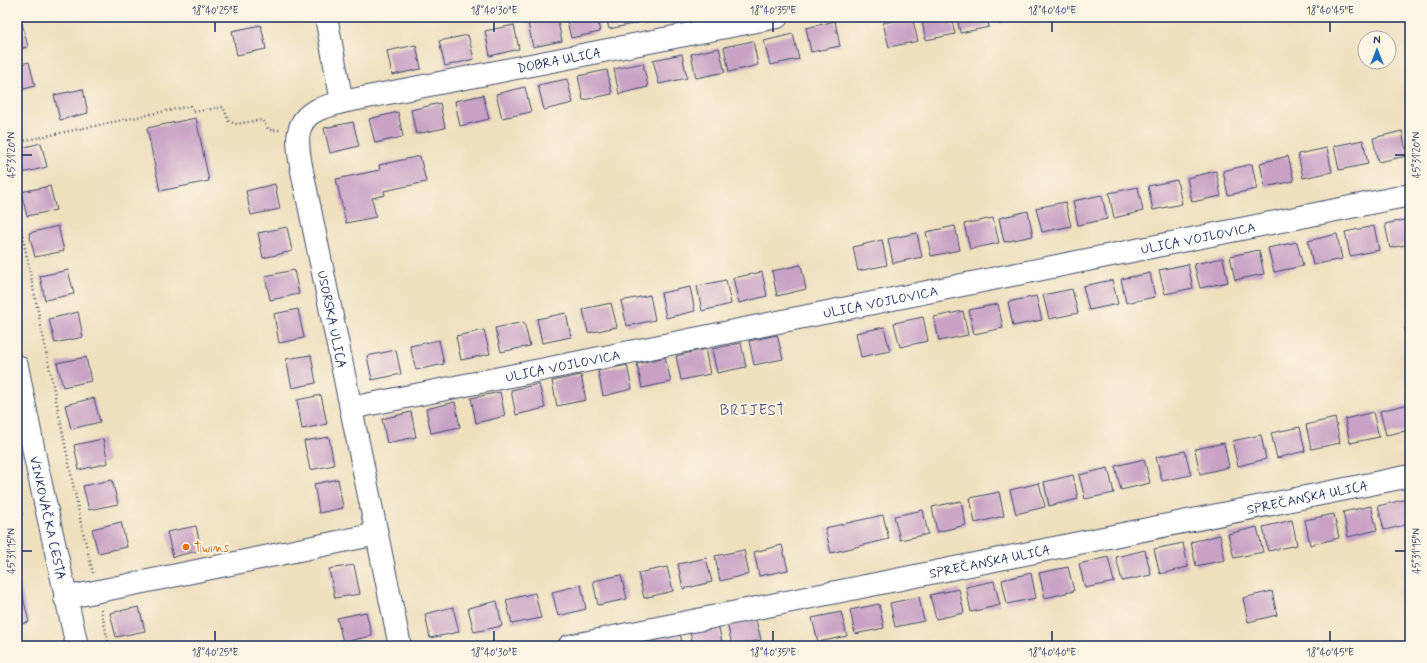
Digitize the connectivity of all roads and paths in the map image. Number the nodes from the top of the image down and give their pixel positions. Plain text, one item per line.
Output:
1 (326, 17) edge
2 (777, 17) edge
3 (342, 102) junction
4 (298, 134) junction
5 (17, 142) edge
6 (1410, 195) edge
7 (17, 208) edge
8 (17, 366) edge
9 (351, 408) junction
10 (1410, 476) edge
11 (377, 534) junction
12 (98, 591) junction
13 (65, 598) junction
14 (77, 646) edge
15 (109, 646) edge
16 (400, 646) edge
17 (569, 646) edge

1 - 3 street
2 - 3 street, DOBRA ULICA
3 - 4 street
4 - 5 path
4 - 9 street, USORSKA ULICA
6 - 9 street, ULICA VOJLOVICA
7 - 12 path
8 - 13 street, VINKOVAČKA CESTA
9 - 11 street, USORSKA ULICA
10 - 17 street, SPREČANSKA ULICA
11 - 12 street
11 - 16 street, USORSKA ULICA
12 - 13 street
12 - 15 path
13 - 14 street, VINKOVAČKA CESTA

